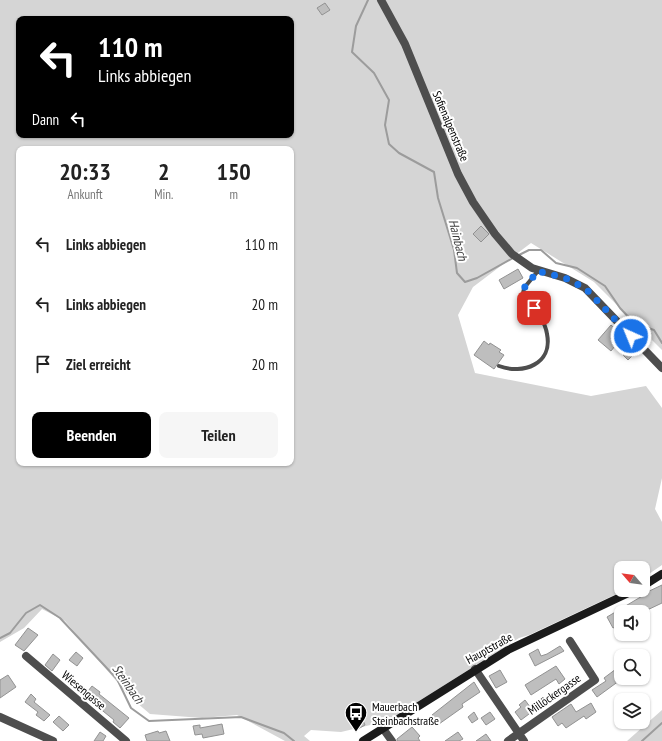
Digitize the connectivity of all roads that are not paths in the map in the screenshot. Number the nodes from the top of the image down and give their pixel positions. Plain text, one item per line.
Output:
1 (381, 0) edge
2 (538, 271) junction
3 (499, 366) dead end
4 (662, 368) edge
5 (662, 575) edge
6 (650, 582) edge
7 (620, 597) edge
8 (570, 642) dead end
9 (26, 656) dead end
10 (475, 669) junction
11 (0, 717) edge
12 (384, 730) junction
13 (518, 733) junction
14 (53, 741) edge
15 (126, 741) edge
16 (364, 741) edge
17 (392, 741) edge
18 (508, 741) edge
19 (524, 741) edge

1 - 2 street, Sofienalpenstraße
2 - 3 lane
2 - 4 street
5 - 6 main road
7 - 10 main road, Hauptstraße
8 - 13 street, Millöckergasse
9 - 15 street, Wiesengasse
10 - 12 main road, Hauptstraße
10 - 13 street
11 - 14 street
12 - 16 main road, Hauptstraße
12 - 17 street
13 - 18 street, Millöckergasse
13 - 19 street

